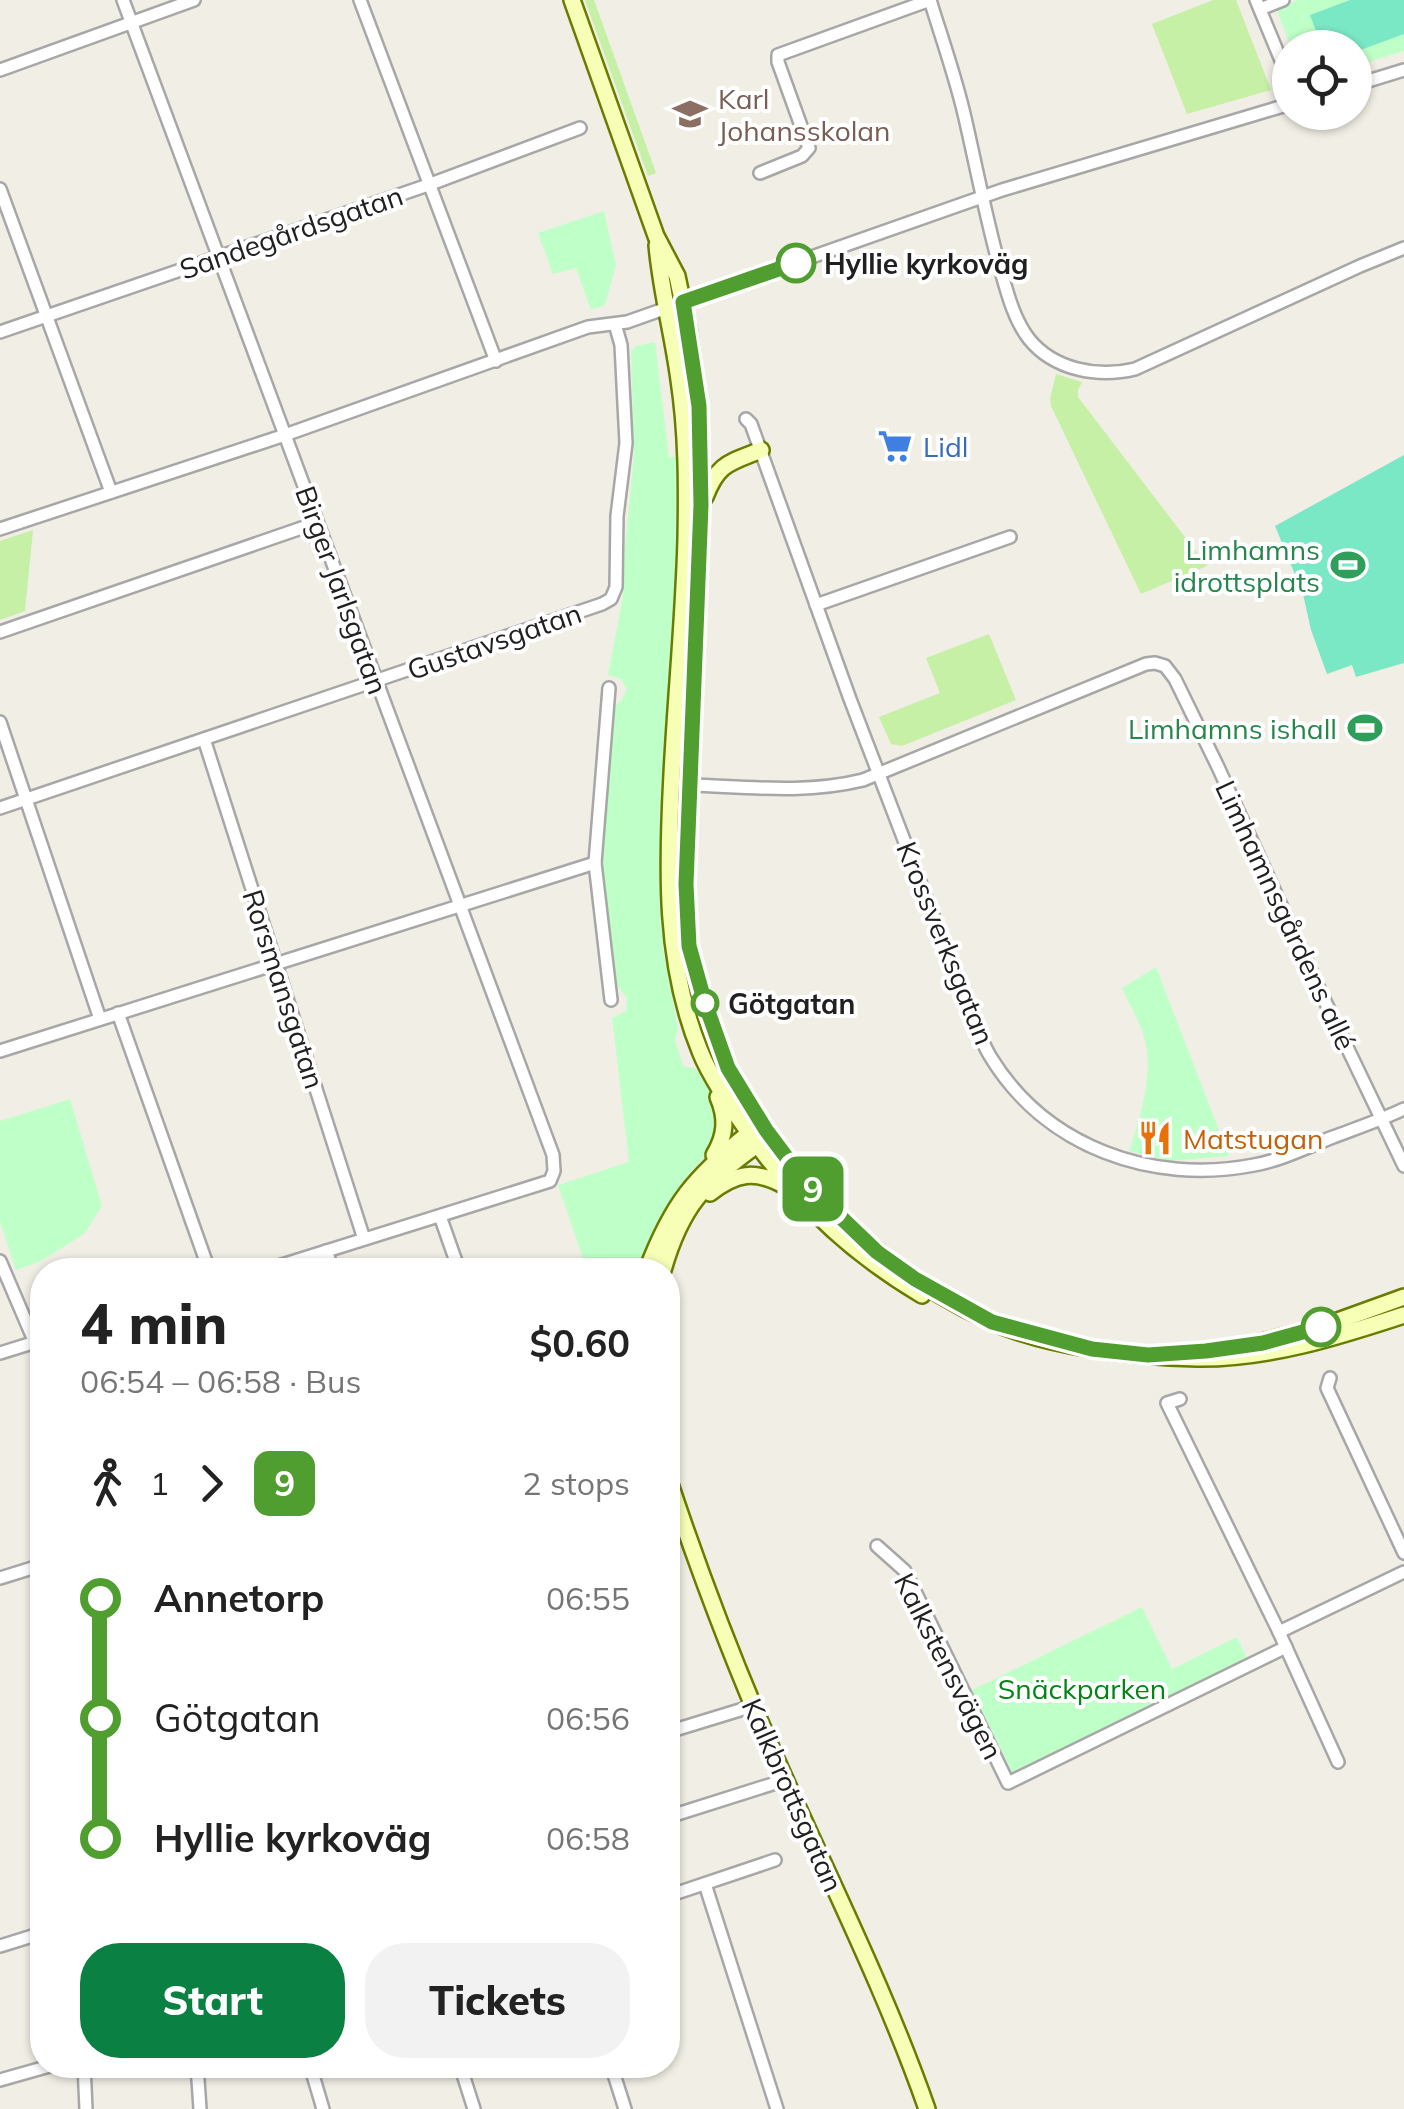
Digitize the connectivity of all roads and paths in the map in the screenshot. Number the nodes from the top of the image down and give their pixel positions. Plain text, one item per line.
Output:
1 (123, 0) edge
2 (194, 0) edge
3 (360, 0) edge
4 (572, 0) edge
5 (930, 0) edge
6 (1283, 0) edge
7 (1258, 4) edge
8 (131, 22) junction
9 (1272, 38) edge
10 (0, 70) edge
11 (1404, 70) edge
12 (1372, 80) edge
13 (1272, 109) edge
14 (580, 128) dead end
15 (760, 172) dead end
16 (428, 184) junction
17 (0, 189) edge
18 (982, 198) junction
19 (656, 236) junction
20 (1404, 248) edge
21 (217, 258) junction
22 (683, 302) junction
23 (666, 307) junction
24 (46, 316) junction
25 (615, 324) junction
26 (0, 332) edge
27 (496, 362) junction
28 (746, 419) dead end
29 (285, 435) junction
30 (761, 450) junction
31 (112, 492) junction
32 (701, 505) junction
33 (316, 523) junction
34 (0, 529) edge
35 (1010, 537) dead end
36 (816, 605) junction
37 (0, 632) edge
38 (376, 681) junction
39 (609, 688) dead end
40 (0, 722) edge
41 (204, 739) junction
42 (880, 774) junction
43 (691, 785) junction
44 (27, 799) junction
45 (0, 808) edge
46 (595, 862) junction
47 (459, 906) junction
48 (276, 964) junction
49 (611, 1000) dead end
50 (118, 1013) junction
51 (100, 1019) junction
52 (0, 1051) edge
53 (701, 1055) junction
54 (1404, 1110) edge
55 (1382, 1119) junction
56 (757, 1136) junction
57 (1404, 1166) edge
58 (700, 1174) junction
59 (800, 1197) junction
60 (440, 1216) junction
61 (679, 1224) junction
62 (364, 1240) junction
63 (326, 1251) junction
64 (205, 1258) edge
65 (304, 1258) edge
66 (329, 1258) edge
67 (455, 1258) edge
68 (652, 1258) edge
69 (666, 1258) edge
70 (0, 1261) edge
71 (1404, 1297) edge
72 (1404, 1315) edge
73 (30, 1322) edge
74 (992, 1322) junction
75 (30, 1343) edge
76 (0, 1353) edge
77 (1148, 1355) junction
78 (1330, 1378) dead end
79 (1180, 1398) dead end
80 (680, 1512) edge
81 (877, 1546) dead end
82 (1404, 1553) edge
83 (30, 1569) edge
84 (1404, 1572) edge
85 (0, 1578) edge
86 (1279, 1632) junction
87 (1286, 1646) junction
88 (752, 1706) junction
89 (680, 1728) edge
90 (1338, 1762) dead end
91 (785, 1780) junction
92 (680, 1813) edge
93 (775, 1860) dead end
94 (705, 1884) junction
95 (680, 1892) edge
96 (30, 1936) edge
97 (0, 1946) edge
98 (30, 2071) edge
99 (85, 2078) edge
100 (198, 2078) edge
101 (314, 2078) edge
102 (464, 2078) edge
103 (615, 2078) edge
104 (0, 2080) edge
105 (925, 2108) edge
106 (86, 2109) edge
107 (200, 2109) edge
108 (323, 2109) edge
109 (474, 2109) edge
110 (625, 2109) edge
111 (777, 2109) edge

1 - 8 street, Birger Jarlsgatan
2 - 8 street
3 - 16 street
4 - 19 main road
5 - 15 street
5 - 18 street
6 - 7 street
7 - 9 street
8 - 10 street
8 - 21 street, Birger Jarlsgatan
11 - 12 street
13 - 18 street
14 - 16 street, Sandegårdsgatan
16 - 21 street, Sandegårdsgatan
16 - 27 street
17 - 24 street
18 - 20 street
18 - 22 street
19 - 22 main road
19 - 23 main road
21 - 24 street, Sandegårdsgatan
21 - 29 street, Birger Jarlsgatan
22 - 23 street
22 - 32 main road
23 - 25 street
23 - 53 main road
24 - 26 street, Sandegårdsgatan
24 - 31 street
25 - 27 street
25 - 38 street, Gustavsgatan
27 - 29 street
28 - 30 street, Krossverksgatan
29 - 31 street
29 - 33 street, Birger Jarlsgatan
30 - 32 main road
30 - 36 street, Krossverksgatan
31 - 34 street
32 - 43 main road
33 - 37 street
33 - 38 street, Birger Jarlsgatan
35 - 36 street
36 - 42 street, Krossverksgatan
38 - 41 street, Gustavsgatan
38 - 47 street, Birger Jarlsgatan
39 - 46 street
40 - 44 street
41 - 44 street, Gustavsgatan
41 - 48 street, Rorsmansgatan
42 - 43 street
42 - 55 street, Krossverksgatan
42 - 55 street, Limhamnsgårdens allé
43 - 56 main road
44 - 45 street, Gustavsgatan
44 - 51 street
46 - 47 street
46 - 49 street
47 - 48 street
47 - 60 street, Birger Jarlsgatan
48 - 50 street
48 - 62 street, Rorsmansgatan
50 - 51 street
50 - 64 street
51 - 52 street
53 - 56 main road
53 - 58 main road
54 - 55 street, Krossverksgatan
55 - 57 street, Limhamnsgårdens allé
56 - 58 main road
56 - 59 main road
56 - 61 main road
56 - 74 main road
58 - 68 main road
59 - 61 main road
59 - 74 main road
60 - 62 street
60 - 67 street
61 - 69 main road
62 - 63 street
63 - 65 street
63 - 66 street
70 - 73 street
71 - 77 main road
72 - 77 main road
74 - 77 main road
75 - 76 street
78 - 82 street
79 - 86 street
80 - 88 main road, Kalkbrottsgatan
81 - 87 street, Kalkstensvägen
83 - 85 street
84 - 86 street
86 - 87 street
87 - 90 street
88 - 89 street
88 - 91 main road, Kalkbrottsgatan
91 - 92 street
91 - 105 main road, Kalkbrottsgatan
93 - 94 street
94 - 95 street
94 - 111 street
96 - 97 street
98 - 104 street
99 - 106 street
100 - 107 street
101 - 108 street
102 - 109 street
103 - 110 street

